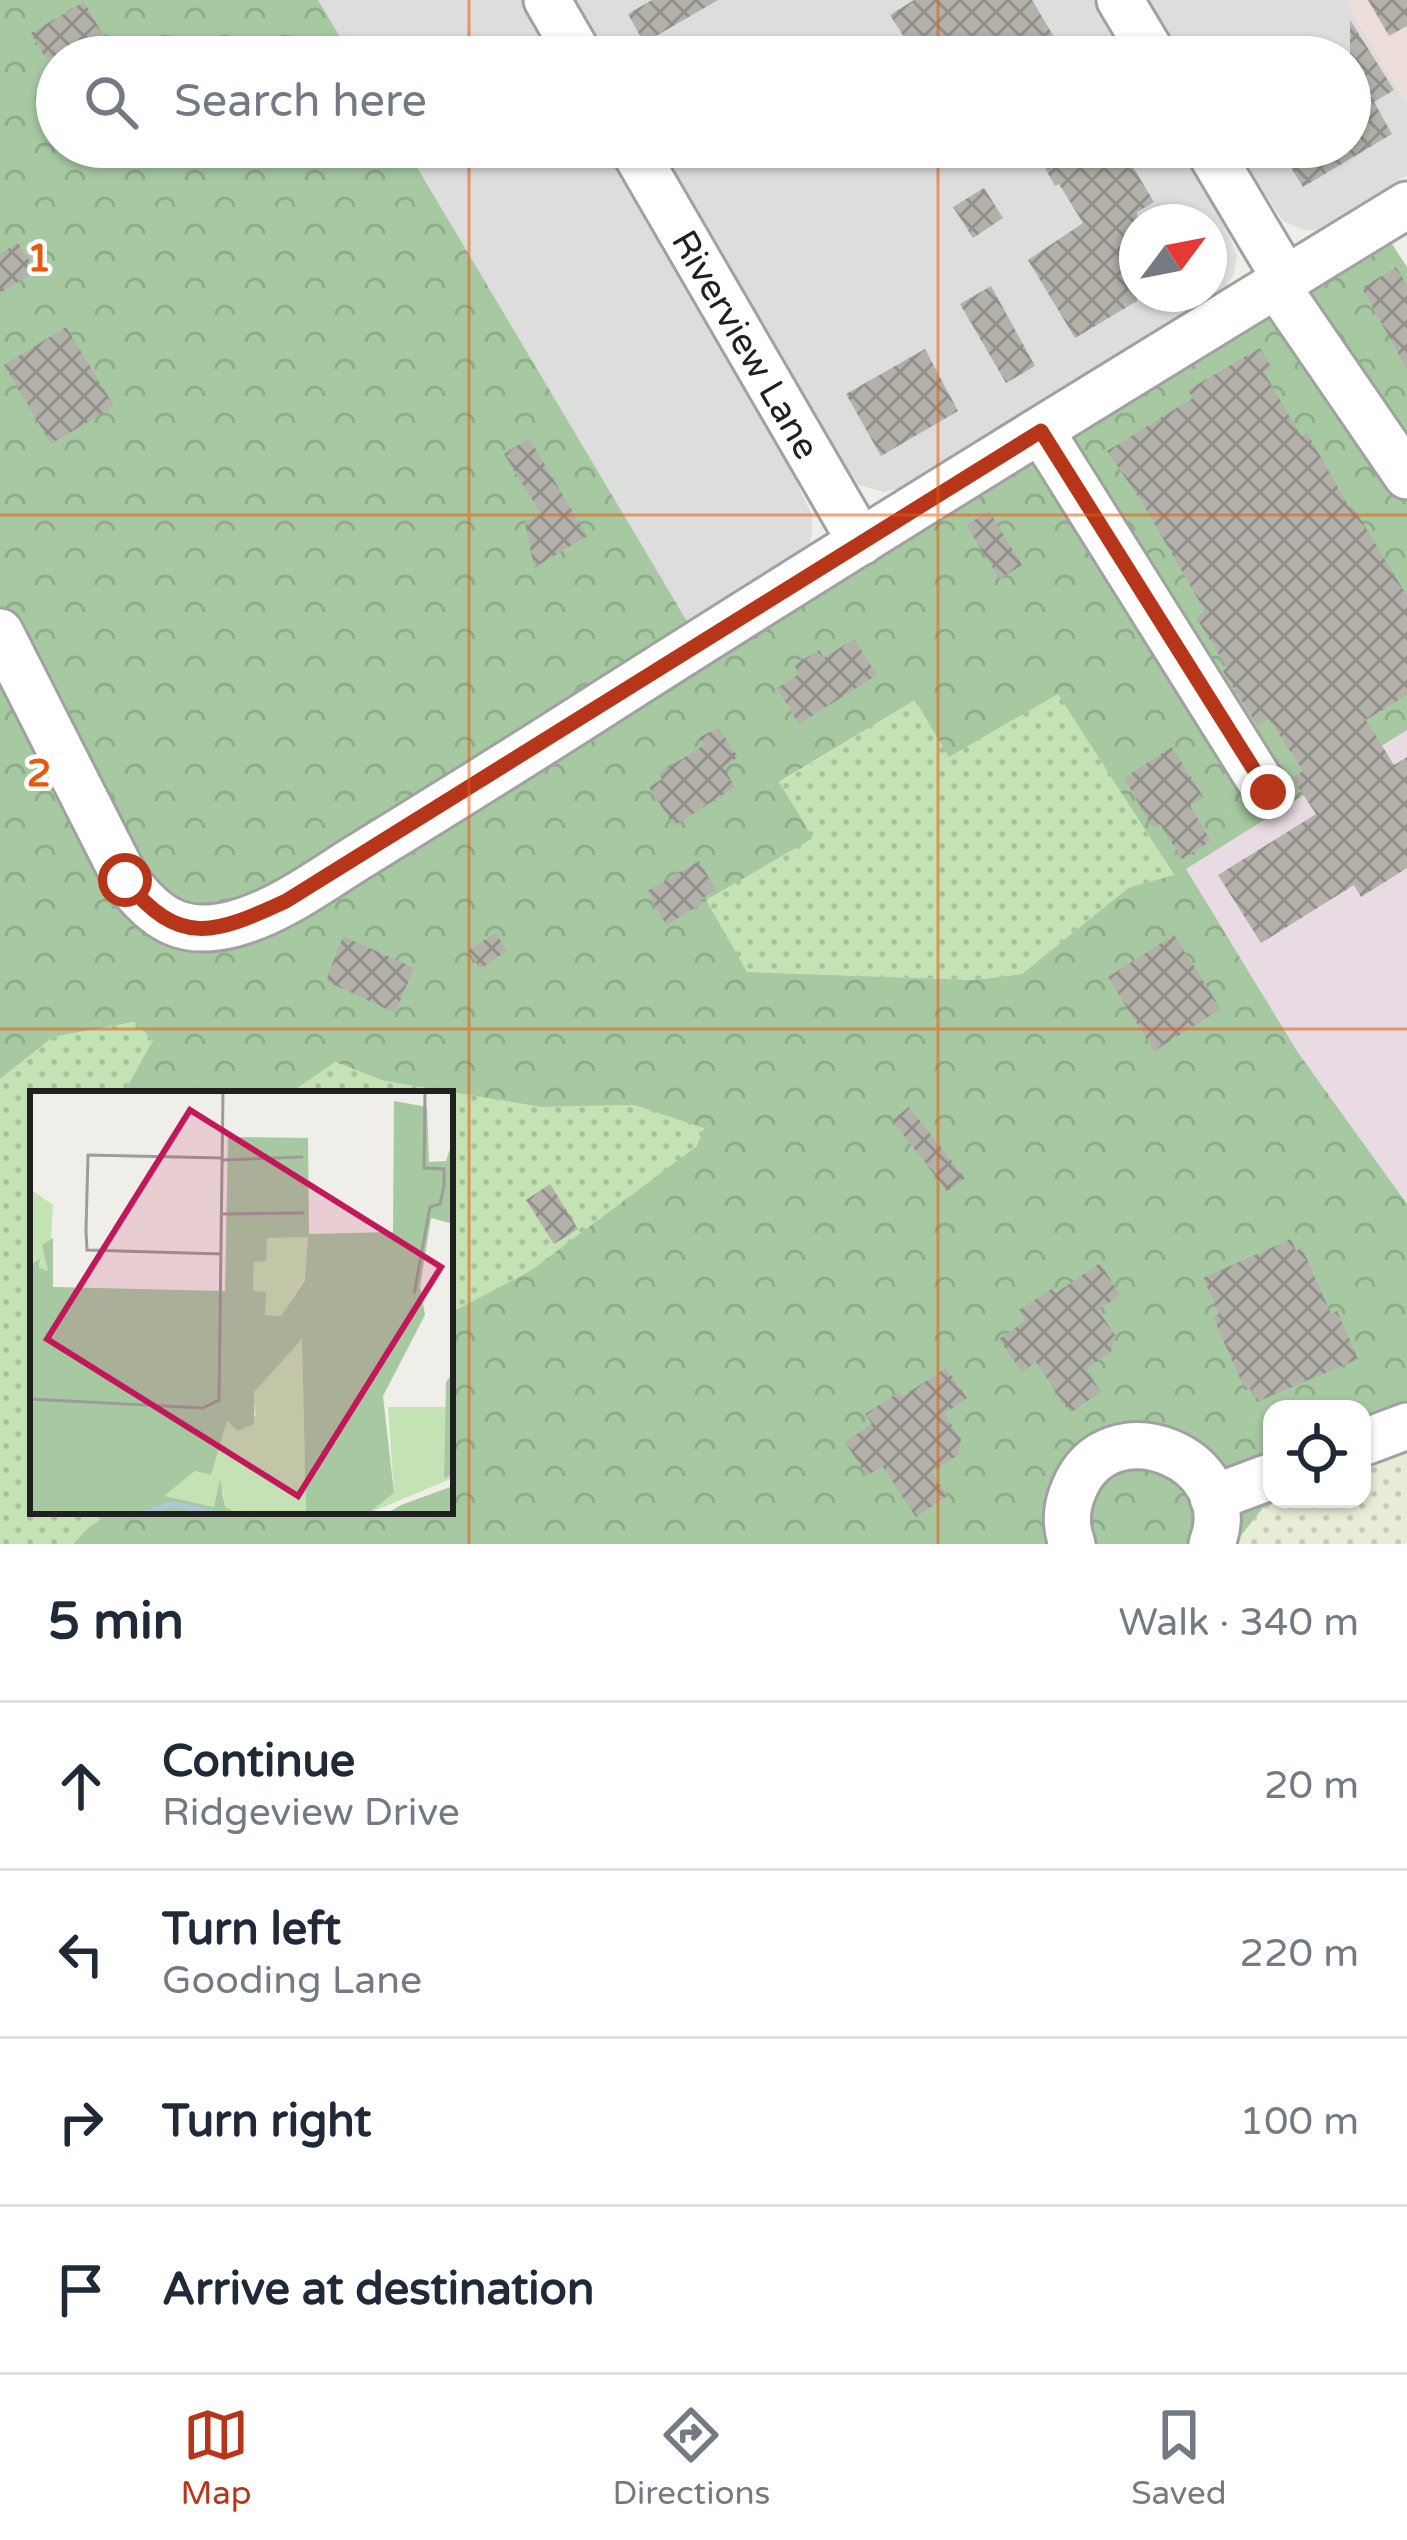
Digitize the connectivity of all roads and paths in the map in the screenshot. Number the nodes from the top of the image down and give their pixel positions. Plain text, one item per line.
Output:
1 (547, 0) edge
2 (1120, 0) edge
3 (568, 36) edge
4 (1141, 36) edge
5 (644, 168) edge
6 (1219, 168) edge
7 (1407, 205) edge
8 (1281, 282) junction
9 (1041, 431) junction
10 (1407, 476) edge
11 (861, 542) junction
12 (0, 632) edge
13 (1268, 792) dead end
14 (1407, 1426) edge
15 (1371, 1440) edge
16 (1263, 1479) edge
17 (1213, 1498) junction
18 (1072, 1544) edge
19 (1212, 1544) edge

1 - 3 street
2 - 4 street
5 - 11 street, Riverview Lane
6 - 8 street
7 - 8 street
8 - 9 street
8 - 10 street
9 - 11 street
9 - 13 street
11 - 12 street
14 - 15 street
16 - 17 street
17 - 18 street
17 - 19 street

